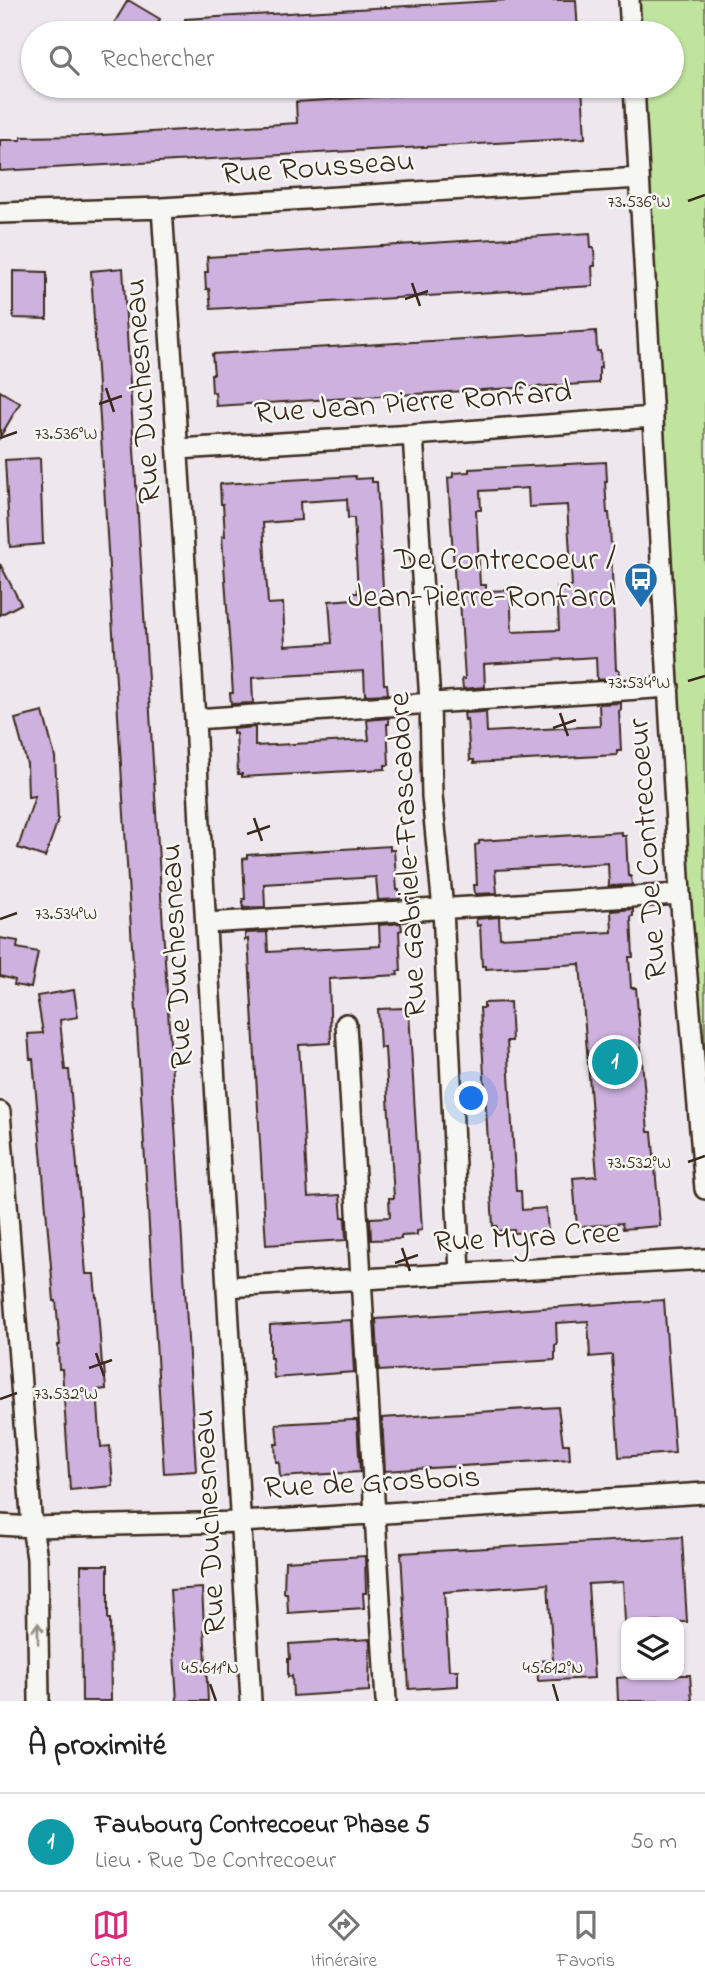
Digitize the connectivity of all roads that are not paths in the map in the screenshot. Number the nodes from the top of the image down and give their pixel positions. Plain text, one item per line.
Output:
1 (629, 0) edge
2 (630, 21) edge
3 (635, 98) edge
4 (639, 178) junction
5 (162, 208) junction
6 (0, 213) edge
7 (653, 417) junction
8 (413, 435) junction
9 (178, 449) junction
10 (668, 687) junction
11 (430, 702) junction
12 (195, 719) junction
13 (680, 894) junction
14 (443, 909) junction
15 (206, 923) junction
16 (346, 1024) dead end
17 (0, 1112) edge
18 (705, 1189) edge
19 (705, 1259) edge
20 (460, 1273) junction
21 (361, 1279) junction
22 (227, 1287) junction
23 (705, 1493) edge
24 (375, 1514) junction
25 (241, 1522) junction
26 (0, 1525) edge
27 (32, 1527) junction
28 (39, 1701) edge
29 (251, 1701) edge
30 (386, 1701) edge

1 - 2 street
3 - 4 street, Rue De Contrecoeur
4 - 5 street, Rue Rousseau
4 - 7 street, Rue De Contrecoeur
5 - 6 street, Rue Rousseau
5 - 9 street, Rue Duchesneau
7 - 8 street, Rue Jean Pierre Ronfard
7 - 10 street, Rue De Contrecoeur
8 - 9 street, Rue Jean Pierre Ronfard
8 - 11 street, Rue Gabriele-Frascadore
9 - 12 street, Rue Duchesneau
10 - 11 street
10 - 13 street, Rue De Contrecoeur
11 - 12 street
11 - 14 street, Rue Gabriele-Frascadore
12 - 15 street, Rue Duchesneau
13 - 14 street
13 - 18 street, Rue De Contrecoeur
14 - 15 street
14 - 20 street, Rue Gabriele-Frascadore
15 - 22 street, Rue Duchesneau
16 - 21 street
17 - 27 street
19 - 20 street, Rue Myra Cree
20 - 21 street, Rue Myra Cree
21 - 22 street, Rue Myra Cree
21 - 24 street
22 - 25 street, Rue Duchesneau
23 - 24 street, Rue de Grosbois
24 - 25 street, Rue de Grosbois
24 - 30 street
25 - 27 street, Rue de Grosbois
25 - 29 street, Rue Duchesneau
26 - 27 street, Rue de Grosbois
28 -> 27 street

